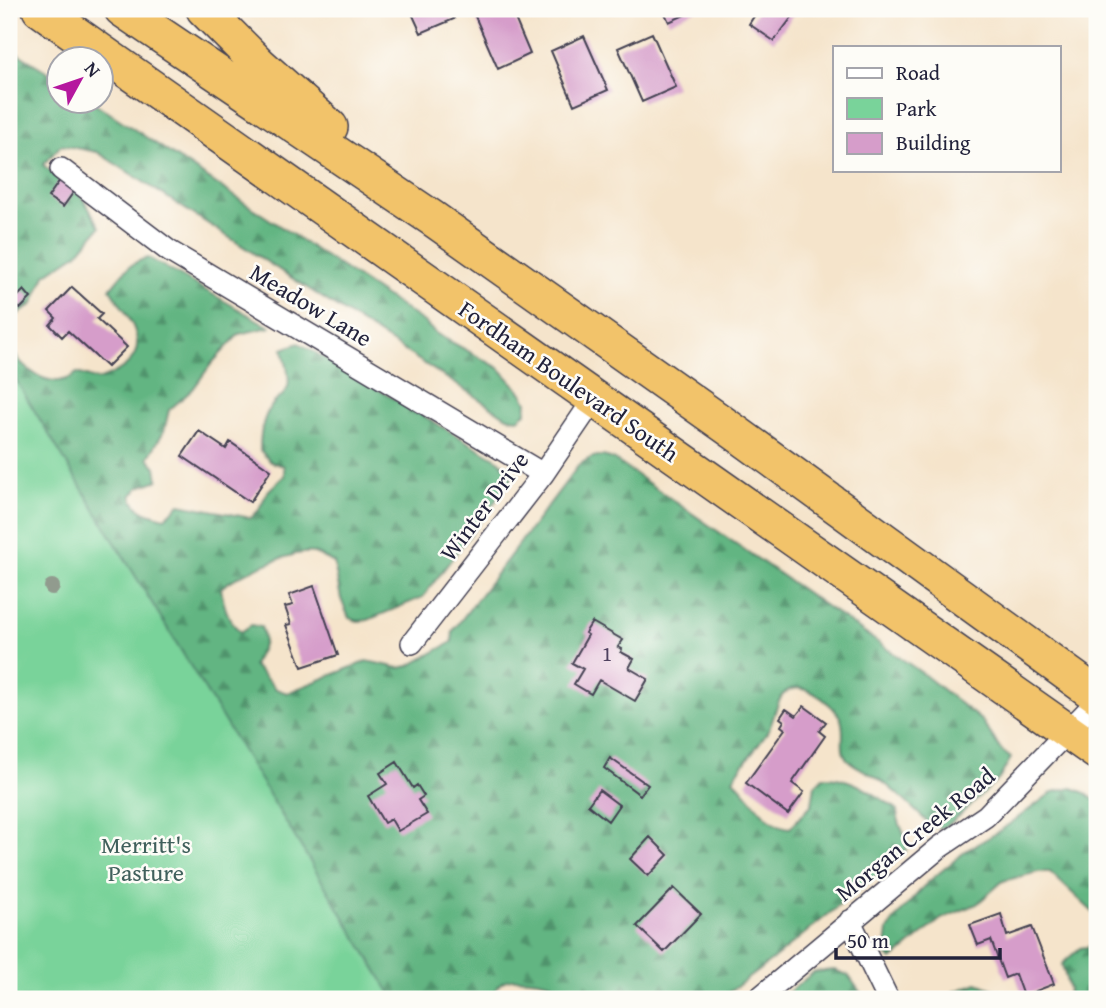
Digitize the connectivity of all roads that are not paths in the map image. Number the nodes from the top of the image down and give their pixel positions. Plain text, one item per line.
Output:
1 (40, 9) edge
2 (122, 9) edge
3 (204, 9) edge
4 (61, 169) dead end
5 (432, 218) junction
6 (594, 399) junction
7 (543, 474) junction
8 (412, 643) dead end
9 (1097, 695) edge
10 (1097, 701) edge
11 (1069, 732) junction
12 (1097, 752) edge
13 (849, 921) junction
14 (758, 999) edge
15 (888, 999) edge

1 - 6 highway, Fordham Boulevard South
2 - 5 highway
3 - 5 highway
4 - 7 street, Meadow Lane
5 - 9 highway
6 - 7 street, Winter Drive
6 - 11 highway, Fordham Boulevard South
7 - 8 street, Winter Drive
10 - 11 street, Morgan Creek Road
11 - 12 highway, Fordham Boulevard South
11 - 13 street, Morgan Creek Road
13 - 14 street, Morgan Creek Road
13 - 15 street

